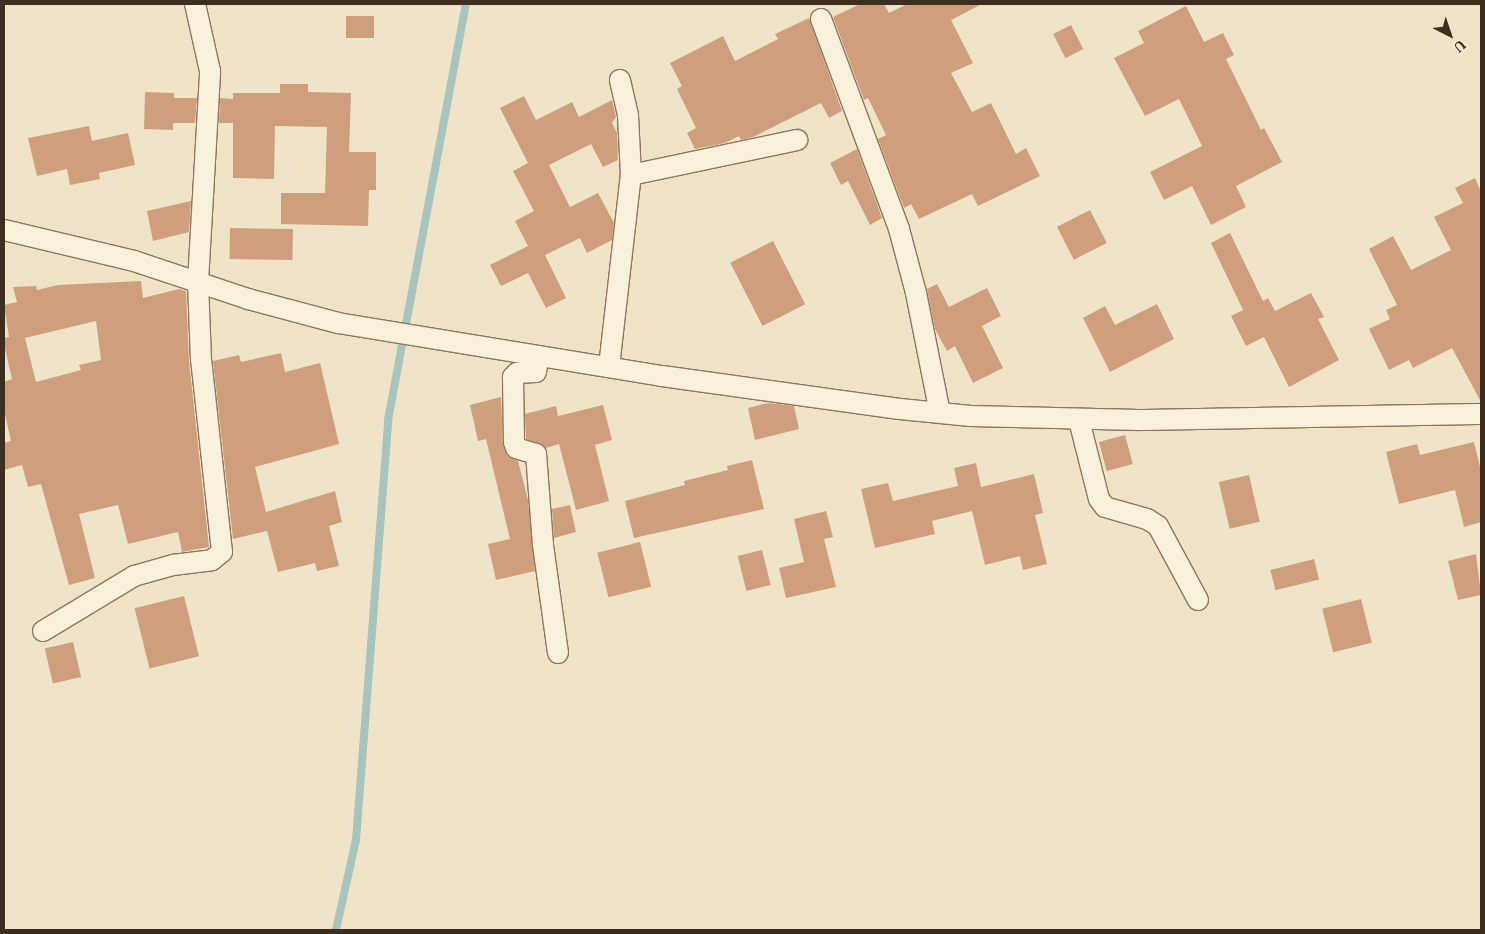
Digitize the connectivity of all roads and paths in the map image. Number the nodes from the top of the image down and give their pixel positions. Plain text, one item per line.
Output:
1 (195, 4) edge
2 (821, 19) dead end
3 (620, 80) dead end
4 (797, 140) dead end
5 (631, 175) junction
6 (4, 230) edge
7 (198, 282) junction
8 (539, 356) junction
9 (610, 368) junction
10 (940, 413) junction
11 (1481, 414) edge
12 (1079, 420) junction
13 (1198, 600) dead end
14 (43, 631) dead end
15 (558, 653) dead end

1 - 7 street
2 - 10 street
3 - 5 street
4 - 5 street
5 - 9 street
6 - 7 street
7 - 8 street
7 - 14 street
8 - 9 street
8 - 15 street
9 - 10 street
10 - 12 street
11 - 12 street
12 - 13 street

